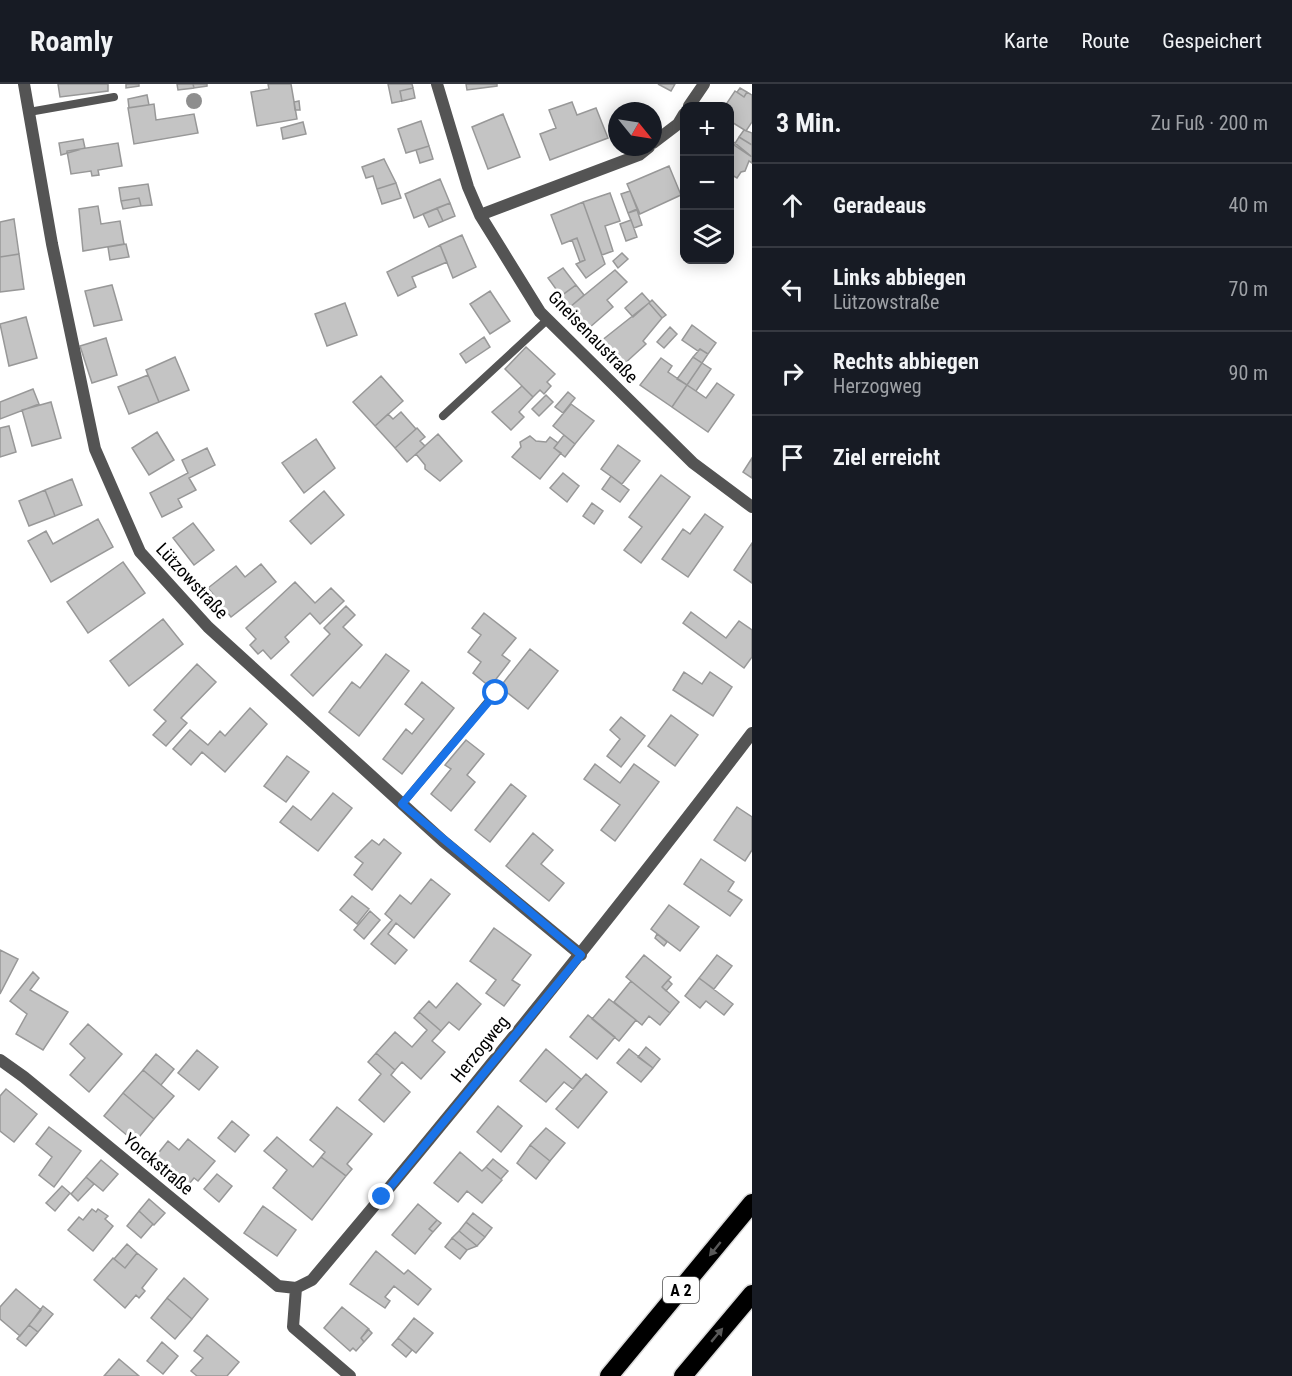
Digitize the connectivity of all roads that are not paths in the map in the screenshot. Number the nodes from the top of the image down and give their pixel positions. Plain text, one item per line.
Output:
1 (24, 84) edge
2 (437, 84) edge
3 (704, 84) edge
4 (114, 98) dead end
5 (692, 102) edge
6 (29, 112) junction
7 (680, 121) edge
8 (662, 136) edge
9 (636, 156) edge
10 (480, 215) junction
11 (547, 320) junction
12 (443, 416) dead end
13 (752, 507) edge
14 (496, 693) dead end
15 (752, 733) edge
16 (402, 804) junction
17 (581, 955) junction
18 (0, 1060) edge
19 (752, 1203) edge
20 (296, 1288) junction
21 (752, 1294) edge
22 (350, 1376) edge
23 (609, 1376) edge
24 (683, 1376) edge

1 - 6 street, Lützowstraße
2 - 10 street, Gneisenaustraße
3 - 5 street
4 - 6 lane
6 - 16 street, Lützowstraße
7 - 8 street
9 - 10 street
10 - 11 street, Gneisenaustraße
11 - 12 lane
11 - 13 street, Gneisenaustraße
14 - 16 lane
15 - 17 street, Herzogweg
16 - 17 street, Lützowstraße
17 - 20 street, Herzogweg
18 - 20 street, Yorckstraße
19 -> 23 highway, A 2
20 - 22 street
24 -> 21 highway

